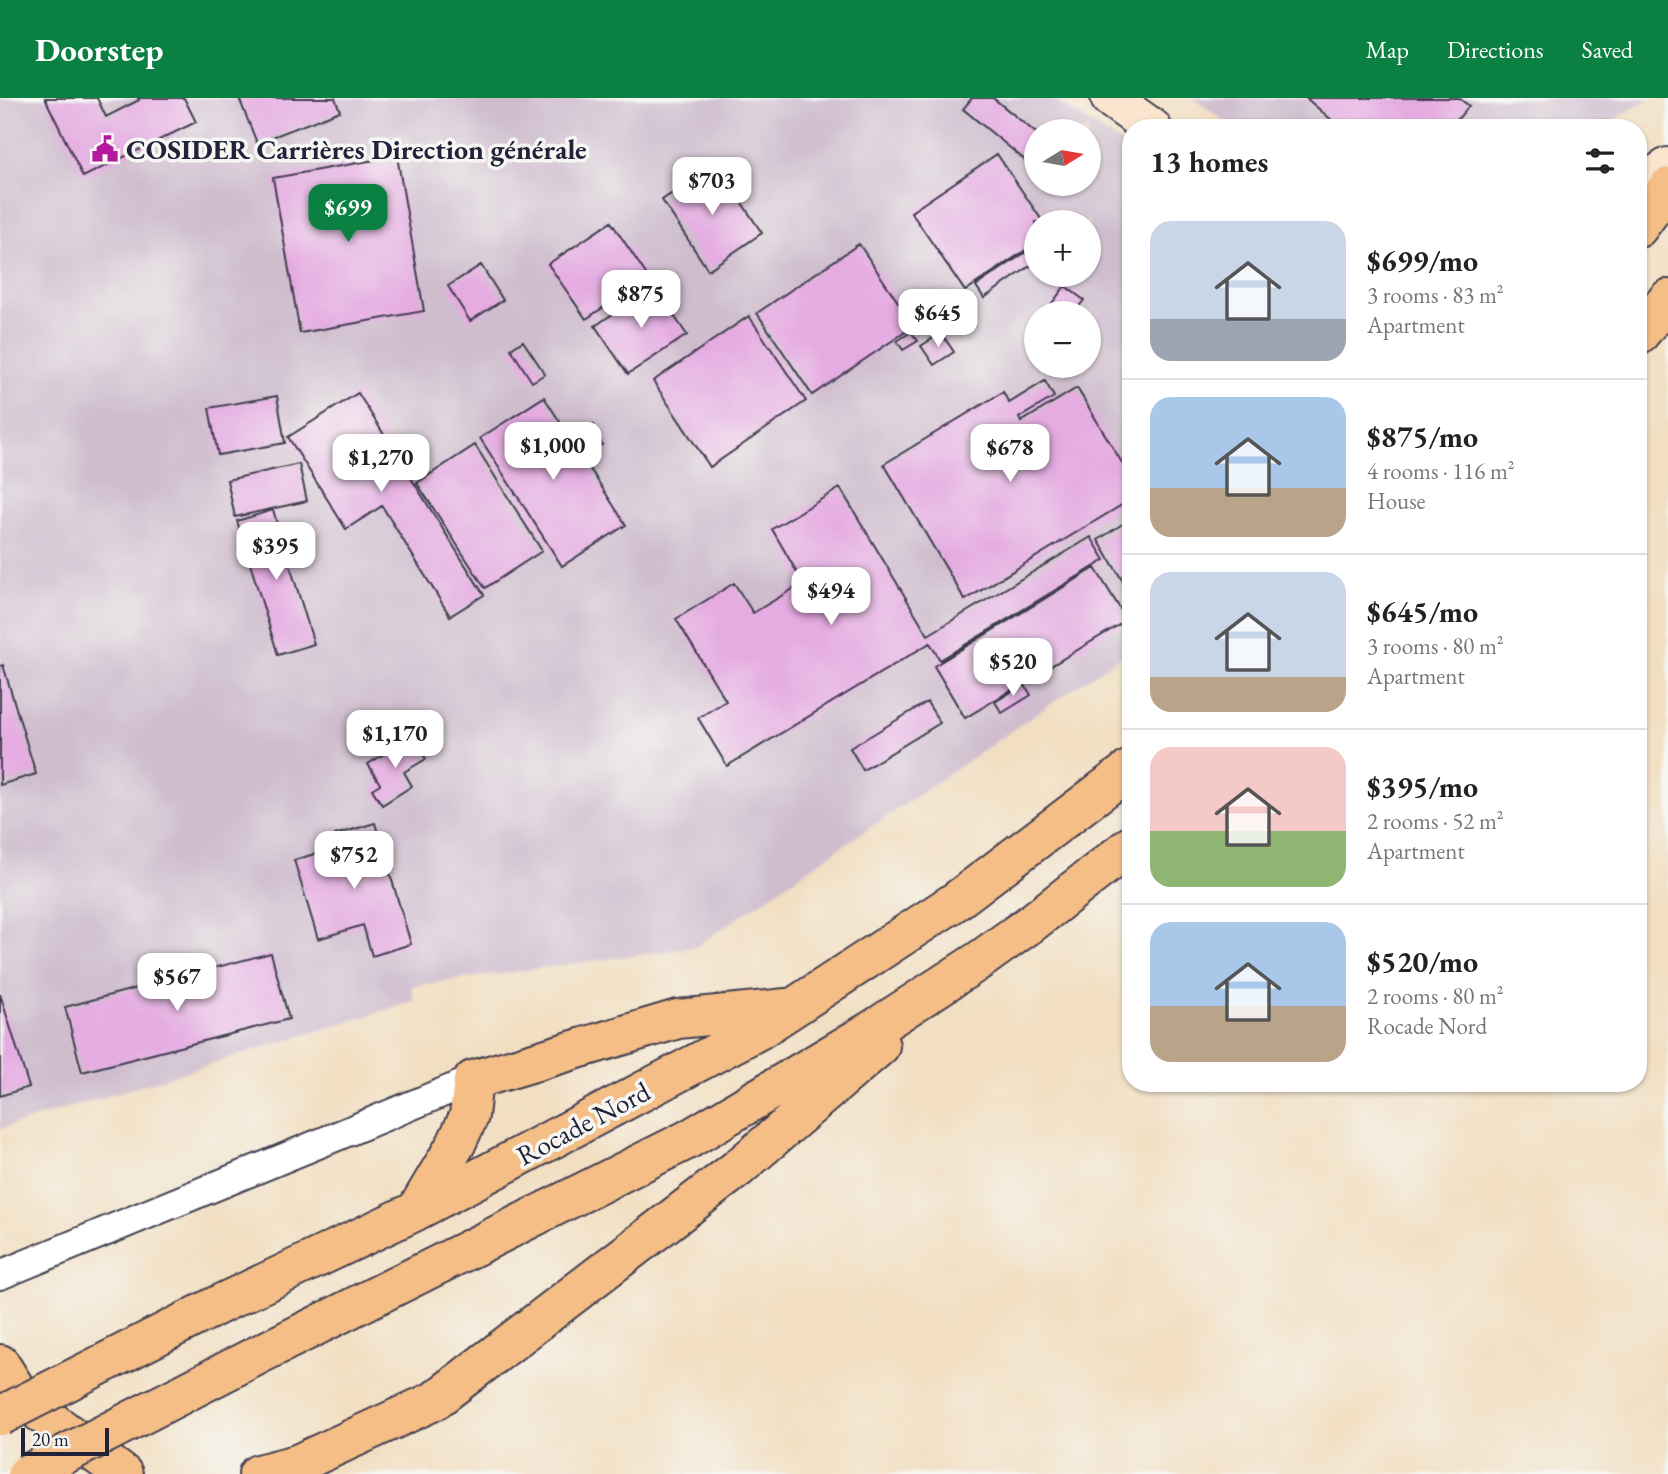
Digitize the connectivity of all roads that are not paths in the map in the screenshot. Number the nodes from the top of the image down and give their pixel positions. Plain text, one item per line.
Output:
1 (1110, 98) edge
2 (1139, 119) edge
3 (1668, 167) edge
4 (1647, 181) edge
5 (1668, 187) edge
6 (1647, 216) edge
7 (1668, 299) edge
8 (1647, 325) edge
9 (1122, 775) edge
10 (1122, 852) edge
11 (980, 960) junction
12 (794, 1007) junction
13 (474, 1080) junction
14 (416, 1211) junction
15 (0, 1275) edge
16 (0, 1364) edge
17 (0, 1416) edge
18 (27, 1474) edge
19 (123, 1474) edge
20 (258, 1474) edge

1 - 2 street
3 - 4 street
5 - 6 highway
7 - 8 highway
9 - 12 highway, Rocade Nord
10 - 11 highway
11 - 18 highway, bridge
11 - 20 highway
12 - 13 highway
12 - 14 highway, Rocade Nord
13 - 14 highway
13 - 15 street
14 - 17 highway, Rocade Nord, bridge
16 - 19 highway

